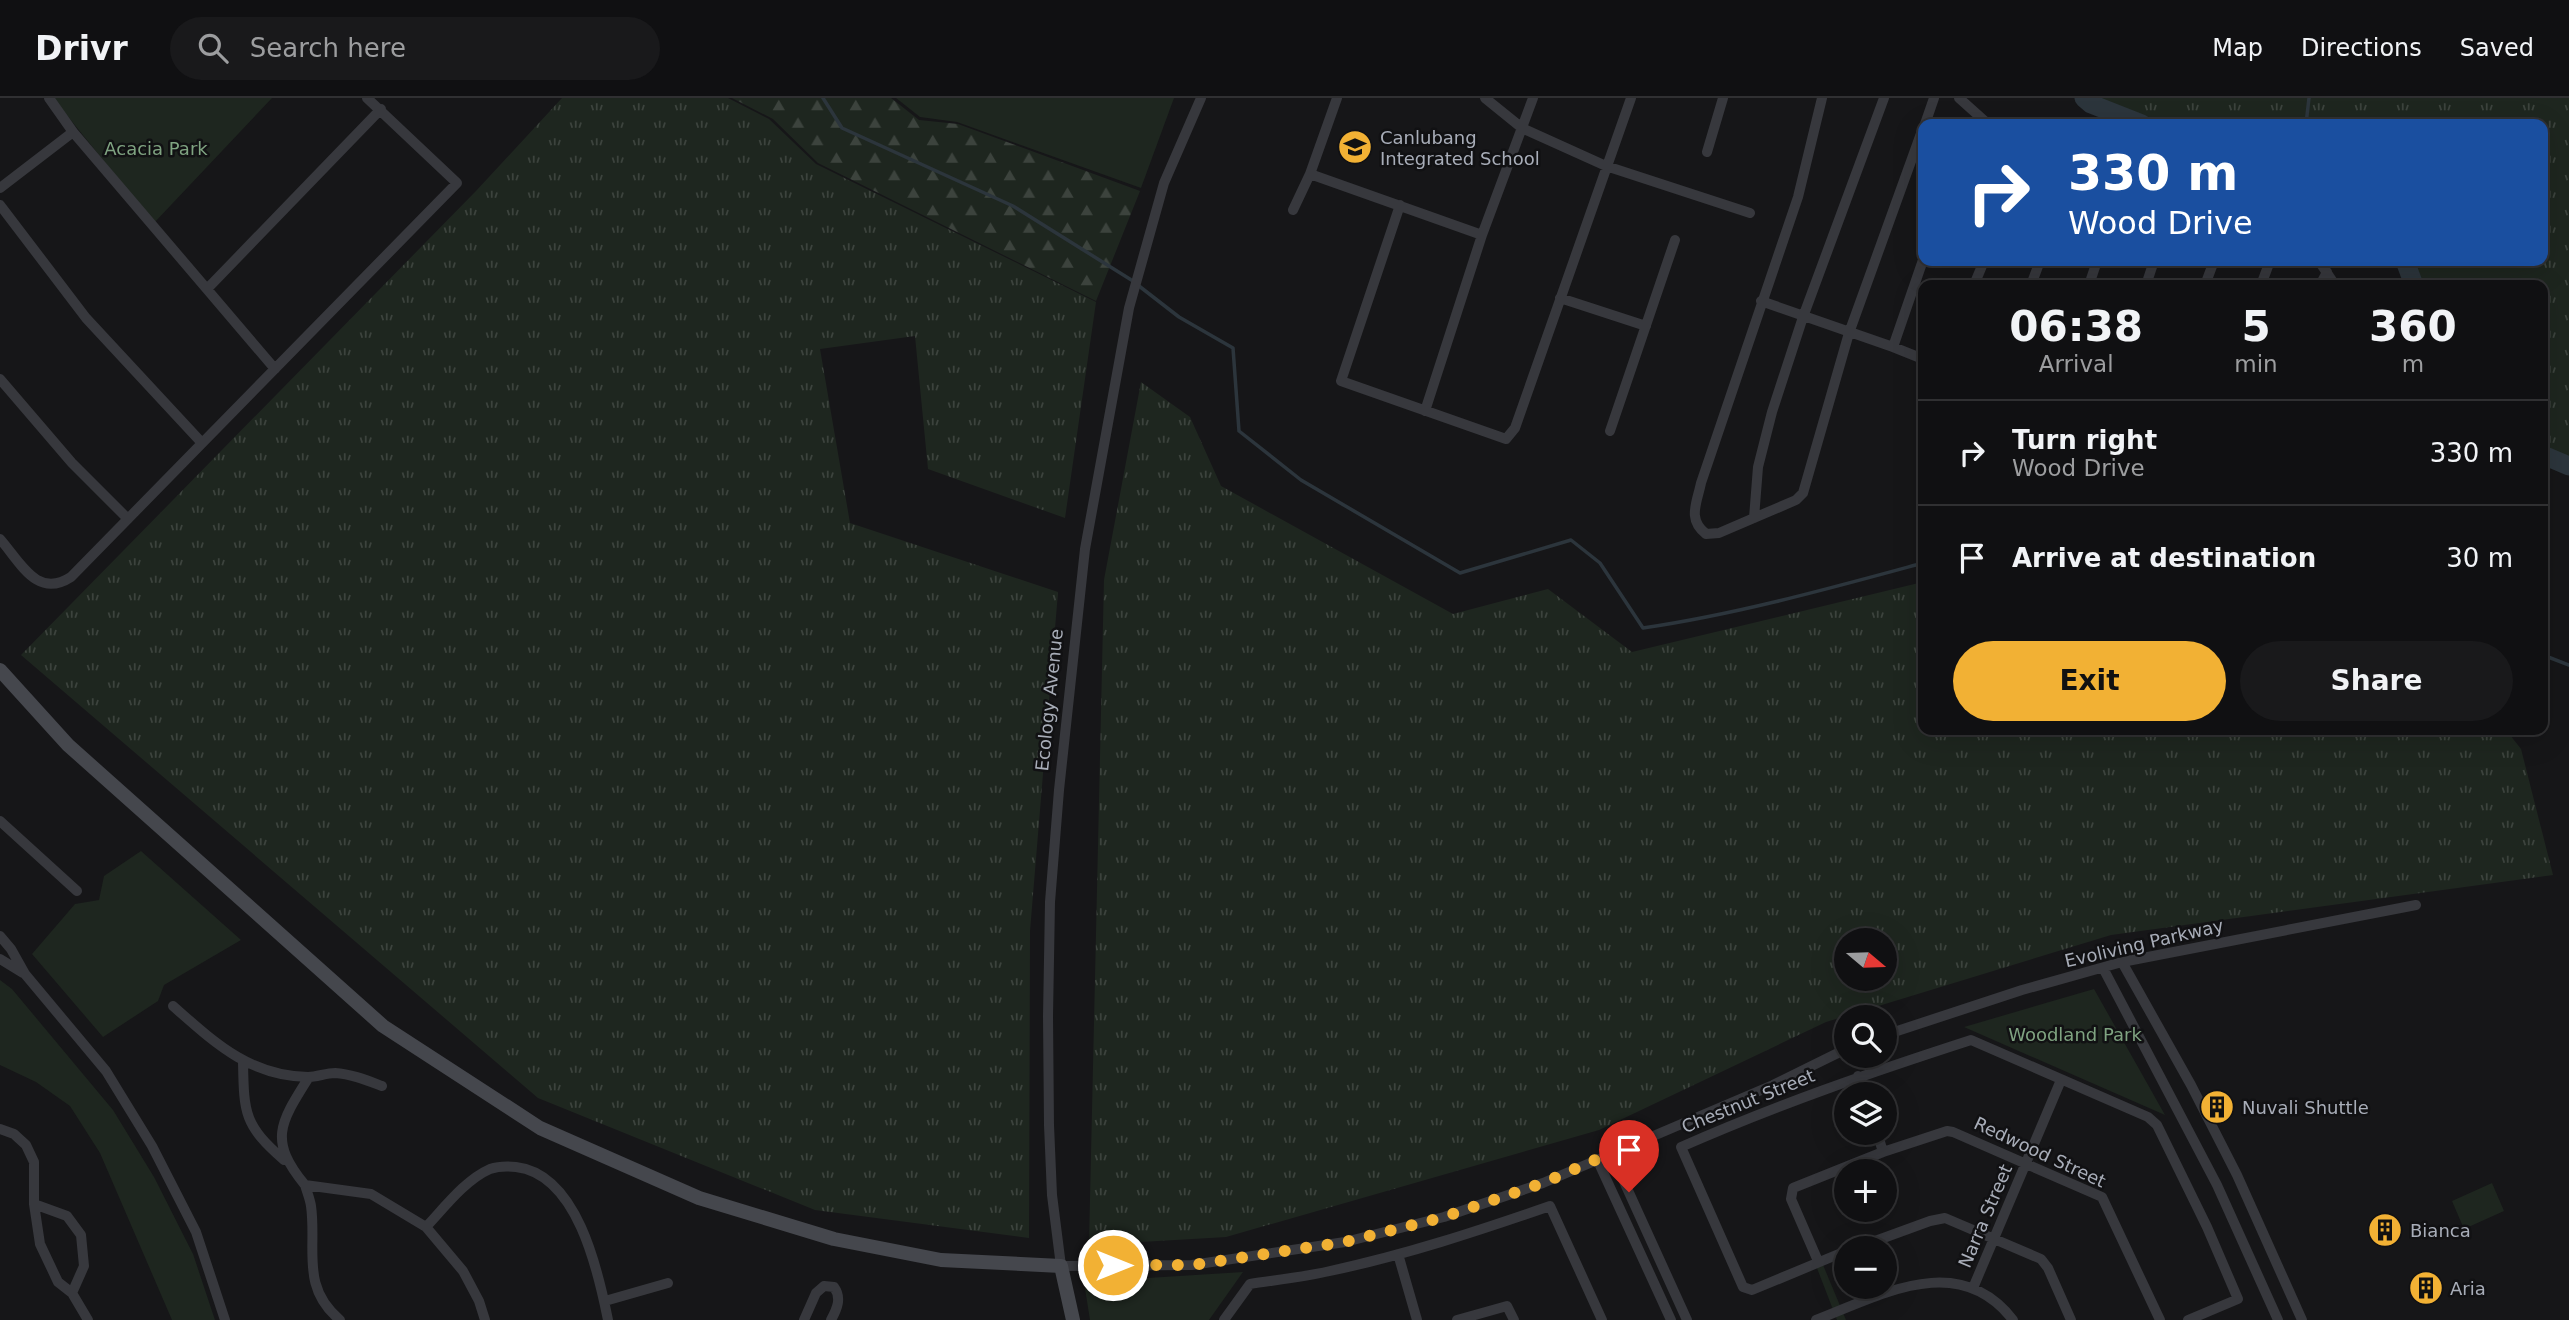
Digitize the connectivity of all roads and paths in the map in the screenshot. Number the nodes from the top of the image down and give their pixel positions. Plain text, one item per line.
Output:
1 (49, 98) edge
2 (368, 98) edge
3 (1201, 98) edge
4 (1337, 98) edge
5 (1485, 98) edge
6 (1533, 98) edge
7 (1631, 98) edge
8 (1723, 98) edge
9 (1822, 98) edge
10 (1884, 98) edge
11 (1934, 98) edge
12 (1959, 98) edge
13 (381, 109) junction
14 (1926, 119) edge
15 (1982, 119) edge
16 (1522, 128) junction
17 (73, 132) junction
18 (1918, 143) edge
19 (1707, 152) dead end
20 (1606, 166) junction
21 (1310, 174) junction
22 (0, 188) edge
23 (0, 205) edge
24 (1400, 205) junction
25 (1293, 210) dead end
26 (1750, 212) dead end
27 (1482, 235) junction
28 (1675, 240) dead end
29 (1921, 266) edge
30 (2323, 266) edge
31 (2327, 272) junction
32 (2323, 280) edge
33 (2332, 280) edge
34 (206, 289) junction
35 (1560, 298) junction
36 (1761, 302) junction
37 (1803, 317) junction
38 (1646, 326) junction
39 (1849, 333) junction
40 (1893, 347) junction
41 (1918, 357) edge
42 (275, 369) junction
43 (0, 379) edge
44 (1425, 411) junction
45 (1610, 431) dead end
46 (202, 443) junction
47 (1754, 518) junction
48 (128, 520) junction
49 (0, 539) edge
50 (0, 670) edge
51 (0, 821) edge
52 (77, 891) dead end
53 (2416, 905) dead end
54 (0, 936) edge
55 (0, 959) edge
56 (2122, 962) junction
57 (2103, 968) junction
58 (25, 974) junction
59 (173, 1006) dead end
60 (1897, 1031) edge
61 (1834, 1055) edge
62 (243, 1062) junction
63 (1857, 1076) junction
64 (309, 1077) junction
65 (2061, 1080) junction
66 (1859, 1082) edge
67 (382, 1086) dead end
68 (0, 1129) edge
69 (1881, 1145) edge
70 (1883, 1152) junction
71 (1611, 1153) junction
72 (1597, 1159) junction
73 (2026, 1163) junction
74 (288, 1165) junction
75 (305, 1185) junction
76 (34, 1204) junction
77 (426, 1227) junction
78 (1889, 1236) edge
79 (1994, 1239) junction
80 (1398, 1254) junction
81 (1834, 1255) edge
82 (1660, 1259) junction
83 (1818, 1261) junction
84 (1061, 1266) junction
85 (1646, 1267) junction
86 (668, 1283) dead end
87 (1973, 1288) junction
88 (72, 1293) junction
89 (604, 1301) junction
90 (335, 1318) edge
91 (88, 1320) edge
92 (225, 1320) edge
93 (485, 1320) edge
94 (608, 1320) edge
95 (804, 1320) edge
96 (831, 1320) edge
97 (1073, 1320) edge
98 (1224, 1320) edge
99 (1417, 1320) edge
100 (1457, 1320) edge
101 (1514, 1320) edge
102 (1602, 1320) edge
103 (1671, 1320) edge
104 (1687, 1320) edge
105 (1816, 1320) edge
106 (2013, 1320) edge
107 (2071, 1320) edge
108 (2160, 1320) edge
109 (2188, 1320) edge
110 (2278, 1320) edge
111 (2302, 1320) edge

1 - 17 street
2 - 13 street
3 - 84 street, Ecology Avenue
4 - 21 street
5 - 16 street
6 - 16 street
7 - 20 street
8 - 19 street
9 - 36 street
10 - 37 street
11 - 14 street
12 - 15 street
13 - 34 street
13 - 42 street
16 - 20 street
16 - 27 street
17 - 22 street
17 - 34 street
18 - 39 street
20 - 26 street
20 - 35 street
21 - 24 street
21 - 25 street
23 - 46 street
24 - 27 street
24 - 44 street
27 - 44 street
28 - 38 street
29 - 40 street
30 - 31 street
31 - 32 street
31 - 33 street
34 - 42 street
35 - 38 street
35 - 44 street
36 - 37 street
36 - 47 street
37 - 39 street
37 - 47 street
38 - 45 street
39 - 40 street
39 - 47 street
40 - 41 street
42 - 46 street
43 - 48 street
46 - 48 street
48 - 49 street
50 - 84 street
51 - 52 street
53 - 56 street, Evoliving Parkway
54 - 58 street
55 - 58 street
56 - 57 street, Evoliving Parkway
56 - 111 street
57 - 60 street, Evoliving Parkway
57 - 110 street
58 - 92 street
59 - 62 street
61 - 71 street
62 - 64 street
62 - 74 street
63 - 65 street, Chestnut Street
63 - 66 street
63 - 83 street, Chestnut Street
64 - 67 street
64 - 74 street
65 - 73 street, Narra Street
65 - 109 street, Chestnut Street
68 - 76 street
69 - 70 street
70 - 73 street, Redwood Street
70 - 83 street, Redwood Street
71 - 72 street
71 - 82 street
72 - 84 street
72 - 85 street
73 - 79 street, Narra Street
73 - 108 street, Redwood Street
74 - 75 street
75 - 77 street
75 - 90 street
76 - 88 street
76 - 88 street
77 - 89 street
77 - 93 street
78 - 79 street
79 - 87 street, Narra Street
79 - 107 street
80 - 98 street
80 - 99 street
80 - 102 street
81 - 83 street, Chestnut Street
82 - 85 street
82 - 104 street
84 - 97 street, Ecology Avenue
85 - 103 street
86 - 89 street
87 - 105 street
87 - 106 street
88 - 91 street
89 - 94 street
95 - 96 street
100 - 101 street

